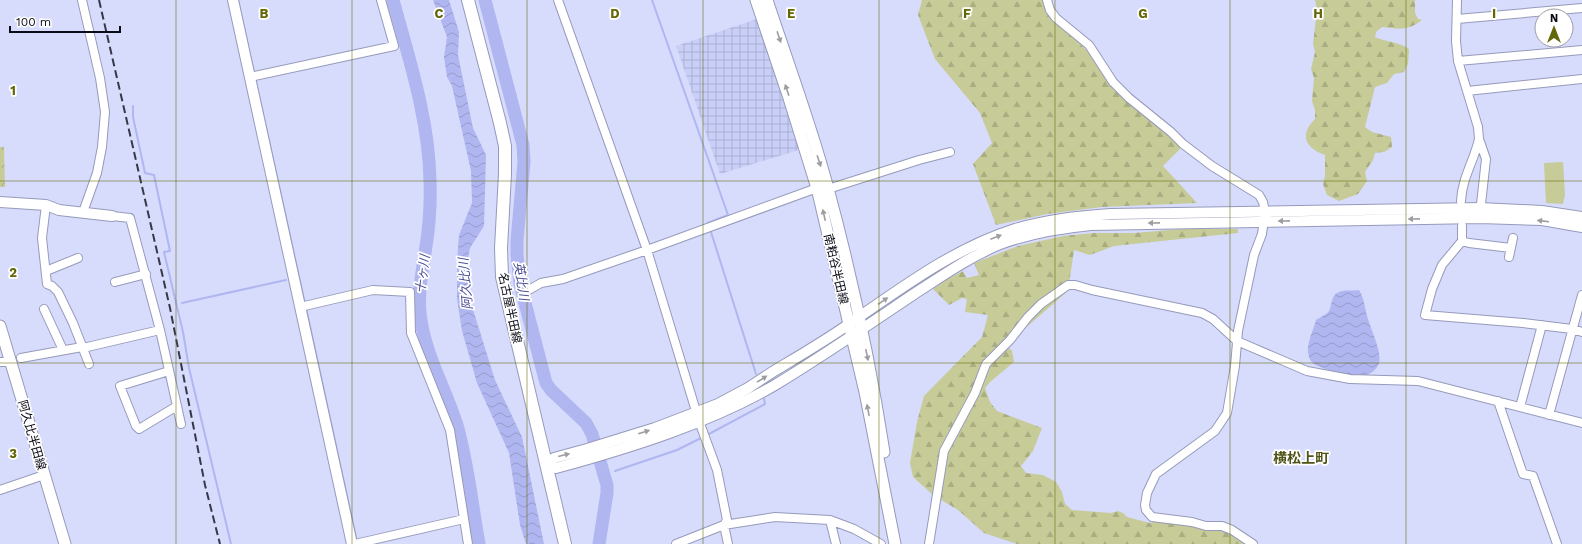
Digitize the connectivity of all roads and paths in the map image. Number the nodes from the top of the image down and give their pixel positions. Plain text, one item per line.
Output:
1 (82, 0) edge
2 (232, 0) edge
3 (381, 0) edge
4 (468, 0) edge
5 (558, 0) edge
6 (756, 0) edge
7 (767, 0) edge
8 (1047, 0) edge
9 (1457, 0) edge
10 (1582, 8) edge
11 (1456, 19) junction
12 (1582, 50) edge
13 (1458, 61) junction
14 (250, 77) junction
15 (1582, 79) edge
16 (1467, 91) junction
17 (1479, 139) junction
18 (950, 152) dead end
19 (823, 189) junction
20 (1461, 201) dead end
21 (0, 202) edge
22 (46, 205) junction
23 (83, 212) junction
24 (1480, 213) junction
25 (112, 216) joint
26 (1582, 216) edge
27 (1264, 217) junction
28 (1462, 226) dead end
29 (1582, 226) edge
30 (1513, 238) dead end
31 (1462, 241) junction
32 (1511, 248) junction
33 (646, 250) junction
34 (78, 258) dead end
35 (1509, 258) dead end
36 (46, 271) junction
37 (146, 274) junction
38 (114, 282) dead end
39 (527, 291) dead end
40 (1582, 294) edge
41 (300, 307) junction
42 (44, 309) dead end
43 (859, 316) junction
44 (849, 324) junction
45 (1542, 325) junction
46 (0, 326) edge
47 (862, 328) junction
48 (1572, 329) junction
49 (160, 330) junction
50 (1582, 332) edge
51 (852, 335) junction
52 (1238, 341) junction
53 (83, 347) junction
54 (63, 350) junction
55 (11, 360) edge
56 (89, 364) dead end
57 (169, 371) junction
58 (1498, 401) junction
59 (177, 406) junction
60 (1520, 407) junction
61 (1549, 414) junction
62 (700, 421) junction
63 (1582, 423) edge
64 (181, 424) dead end
65 (546, 465) junction
66 (44, 474) junction
67 (0, 490) edge
68 (464, 519) junction
69 (830, 520) junction
70 (724, 525) junction
71 (65, 544) edge
72 (352, 544) edge
73 (355, 544) edge
74 (468, 544) edge
75 (565, 544) edge
76 (676, 544) edge
77 (728, 544) edge
78 (836, 544) edge
79 (881, 544) edge
80 (895, 544) edge
81 (899, 544) edge
82 (929, 544) edge
83 (1253, 544) edge
84 (1557, 544) edge

1 - 23 street
2 - 14 street
3 - 14 street
4 - 65 main road, 名古屋半田線
5 - 33 street
19 -> 6 main road, 南粕谷半田線
7 -> 19 main road, 南粕谷半田線
8 - 27 street
9 - 11 street
10 - 11 street
11 - 13 street
12 - 13 street
13 - 16 street
14 - 41 street
15 - 16 street
16 - 17 street
17 - 20 street
17 - 24 street
18 - 19 street
19 - 33 street
19 - 43 main road, 南粕谷半田線
44 -> 19 main road, 南粕谷半田線
21 - 22 street
22 - 23 street
22 - 36 street
23 - 25 street
24 - 26 street
24 - 27 street
29 -> 24 street
25 - 37 street
43 -> 27 street
27 -> 47 street
27 - 52 street
28 - 31 street
30 - 32 street
31 - 32 street
31 - 45 street
32 - 35 street
33 - 39 street
33 - 62 street
34 - 36 street
36 - 53 street
37 - 38 street
37 - 49 street
40 - 48 street
41 - 68 street
41 - 72 street
42 - 54 street
43 - 44 street
43 - 47 main road, 南粕谷半田線
44 - 51 main road, 南粕谷半田線
62 -> 44 street
45 - 48 street
45 - 60 street
46 - 55 main road, 阿久比半田線
47 - 51 street
47 -> 81 main road, 南粕谷半田線
48 - 50 street
48 - 61 street
49 - 53 street
49 - 57 street
51 - 62 street
80 -> 51 main road, 南粕谷半田線
52 - 58 street
52 - 82 street
52 - 83 street
53 - 54 street
53 - 56 street
54 - 55 street
55 - 66 main road, 阿久比半田線
57 - 59 street
57 - 59 street
58 - 60 street
58 - 84 street
59 - 64 street
60 - 61 street
61 - 63 street
62 - 65 street
62 - 70 street
65 - 75 main road, 名古屋半田線
66 - 67 street
66 - 71 main road, 阿久比半田線
68 - 73 street
68 - 74 street
69 - 70 street
69 - 78 street
69 - 79 street
70 - 76 street
70 - 77 street

